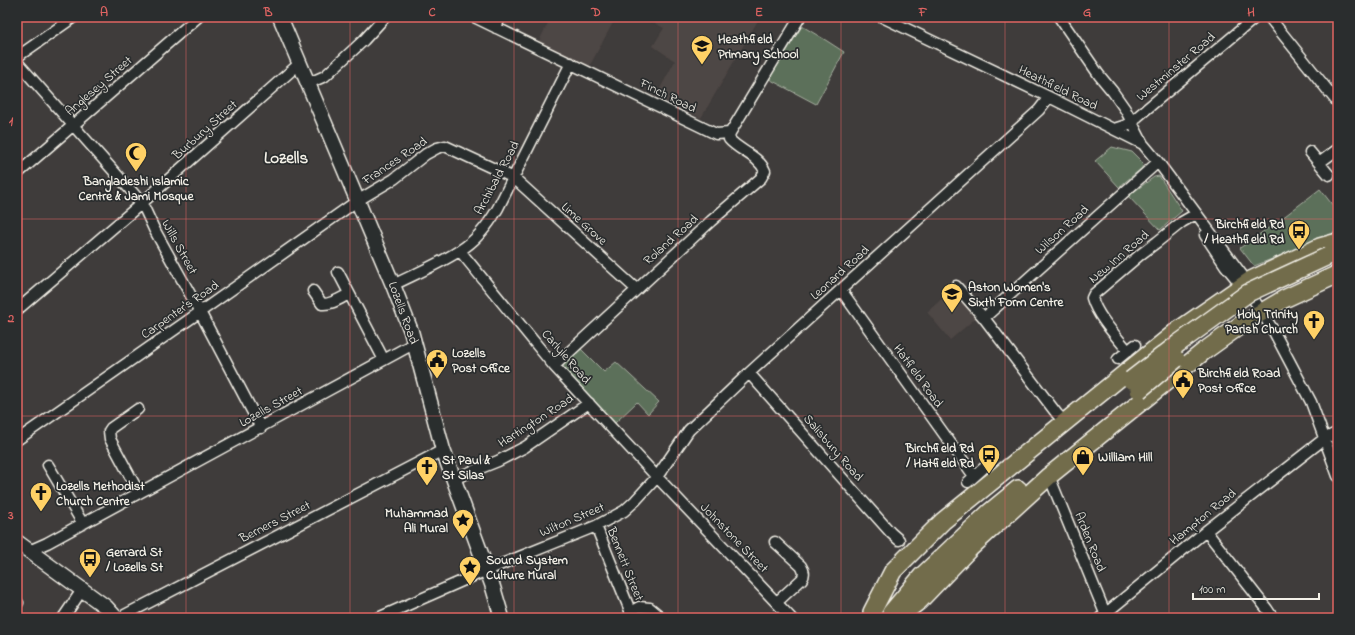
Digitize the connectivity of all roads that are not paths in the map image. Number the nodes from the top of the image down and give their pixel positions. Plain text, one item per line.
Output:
1 (74, 17) edge
2 (198, 17) edge
3 (280, 17) edge
4 (385, 17) edge
5 (474, 17) edge
6 (500, 17) edge
7 (800, 17) edge
8 (882, 17) edge
9 (1059, 17) edge
10 (1256, 17) edge
11 (1269, 17) edge
12 (496, 28) junction
13 (17, 57) edge
14 (17, 62) edge
15 (300, 63) junction
16 (571, 63) junction
17 (309, 83) junction
18 (1049, 97) junction
19 (1338, 103) edge
20 (1133, 123) junction
21 (74, 126) junction
22 (1114, 129) junction
23 (730, 133) junction
24 (1143, 144) junction
25 (1338, 148) edge
26 (1310, 152) dead end
27 (1158, 162) junction
28 (1320, 163) junction
29 (17, 174) edge
30 (1329, 175) dead end
31 (514, 178) junction
32 (357, 201) junction
33 (142, 204) junction
34 (1196, 214) junction
35 (1338, 242) edge
36 (460, 251) junction
37 (1335, 264) edge
38 (338, 272) dead end
39 (393, 285) junction
40 (956, 286) dead end
41 (1246, 287) junction
42 (636, 289) junction
43 (841, 290) junction
44 (313, 291) dead end
45 (349, 294) junction
46 (1260, 309) junction
47 (17, 310) edge
48 (200, 312) junction
49 (1203, 312) junction
50 (984, 318) junction
51 (415, 343) junction
52 (1118, 359) dead end
53 (384, 360) junction
54 (554, 366) junction
55 (749, 373) junction
56 (1135, 385) junction
57 (589, 403) junction
58 (138, 409) dead end
59 (1065, 422) junction
60 (261, 428) junction
61 (1338, 432) edge
62 (1324, 439) junction
63 (17, 440) edge
64 (443, 450) junction
65 (48, 465) dead end
66 (986, 466) dead end
67 (1049, 476) junction
68 (1338, 476) edge
69 (657, 477) junction
70 (453, 479) junction
71 (139, 493) junction
72 (83, 524) junction
73 (596, 526) junction
74 (1206, 531) junction
75 (899, 540) dead end
76 (17, 542) edge
77 (775, 542) dead end
78 (29, 551) junction
79 (487, 570) junction
80 (82, 590) junction
81 (777, 602) junction
82 (632, 615) edge
83 (869, 615) edge
84 (381, 617) edge
85 (1104, 617) edge
86 (63, 618) edge
87 (116, 618) edge
88 (119, 618) edge
89 (502, 618) edge
90 (662, 618) edge
91 (791, 618) edge
92 (888, 618) edge
93 (897, 618) edge
94 (1272, 618) edge

1 - 13 street
2 - 21 street, Anglesey Street
3 - 15 main road, Lozells Road
4 - 17 street
5 - 12 street, Finch Road
6 - 12 street
7 - 23 street
8 - 18 street, Heathfield Road
9 - 20 street
10 - 20 street, Westminster Road
11 - 19 street
12 - 16 street, Finch Road
14 - 21 street, Wills Street
15 - 17 main road, Lozells Road
15 - 33 street, Burbury Street
16 - 23 street, Finch Road
16 - 31 street, Archibald Road
17 - 32 main road, Lozells Road
18 - 22 street, Heathfield Road
18 - 43 street, Leonard Road
20 - 22 street, Westminster Road
20 - 24 street
21 - 29 street, Anglesey Street
21 - 33 street, Wills Street
22 - 24 street, Heathfield Road
23 - 42 street, Roland Road
24 - 27 street, Heathfield Road
25 - 28 street
26 - 28 street
27 - 34 street, Heathfield Road
27 - 50 street, Wilson Road
28 - 30 street
31 - 32 street, Frances Road
31 - 36 street, Archibald Road
31 - 42 street, Lime Grove
32 - 39 main road, Lozells Road
32 - 48 street, Carpenter's Road
33 - 47 street, Burbury Street
33 - 48 street, Wills Street
34 - 41 street, Heathfield Road
34 - 52 street, New Inn Road
35 - 41 highway
36 - 39 street, Archibald Road
36 - 54 street, Carlyle Road
37 - 41 highway
37 - 46 highway
37 - 56 highway, bridge
38 - 45 street
39 - 51 main road, Lozells Road
40 - 50 street
41 - 46 street, Heathfield Road
41 - 49 highway
42 - 54 street, Roland Road
43 - 55 street, Leonard Road
43 - 66 street, Hatfield Road
44 - 45 street
45 - 53 street
46 - 49 highway
46 - 62 street, Heathfield Road
46 - 67 highway
48 - 60 street, Wills Street
48 - 63 street, Carpenter's Road
49 - 59 highway
50 - 59 street
51 - 53 street, Lozells Street
51 - 64 main road, Lozells Road
53 - 60 street, Lozells Street
54 - 57 street, Carlyle Road
55 - 69 street, Leonard Road
55 - 75 street, Salisbury Road
56 - 83 highway
56 - 92 highway
57 - 69 street, Carlyle Road
57 - 70 street, Hartington Road
58 - 71 street
59 - 83 highway
60 - 71 street, Lozells Street
61 - 62 street, Hampton Road
62 - 68 street, Heathfield Road
62 - 74 street, Hampton Road
64 - 70 main road, Lozells Road
64 - 88 street, Berners Street
65 - 72 street
67 - 85 street, Arden Road
67 - 93 highway
69 - 73 street, Wilton Street
69 - 81 street, Johnstone Street
70 - 79 main road, Lozells Road
71 - 72 street, Lozells Street
72 - 78 street, Lozells Street
73 - 79 street, Wilton Street
73 - 82 street, Bennett Street
74 - 85 street, Hampton Road
74 - 94 street
76 - 78 main road
77 - 81 street
78 - 80 main road
79 - 84 street, Wilton Street
79 - 89 main road, Lozells Road
80 - 86 street
80 - 87 main road
81 - 91 street, Johnstone Street
82 - 90 street, Bennett Street

